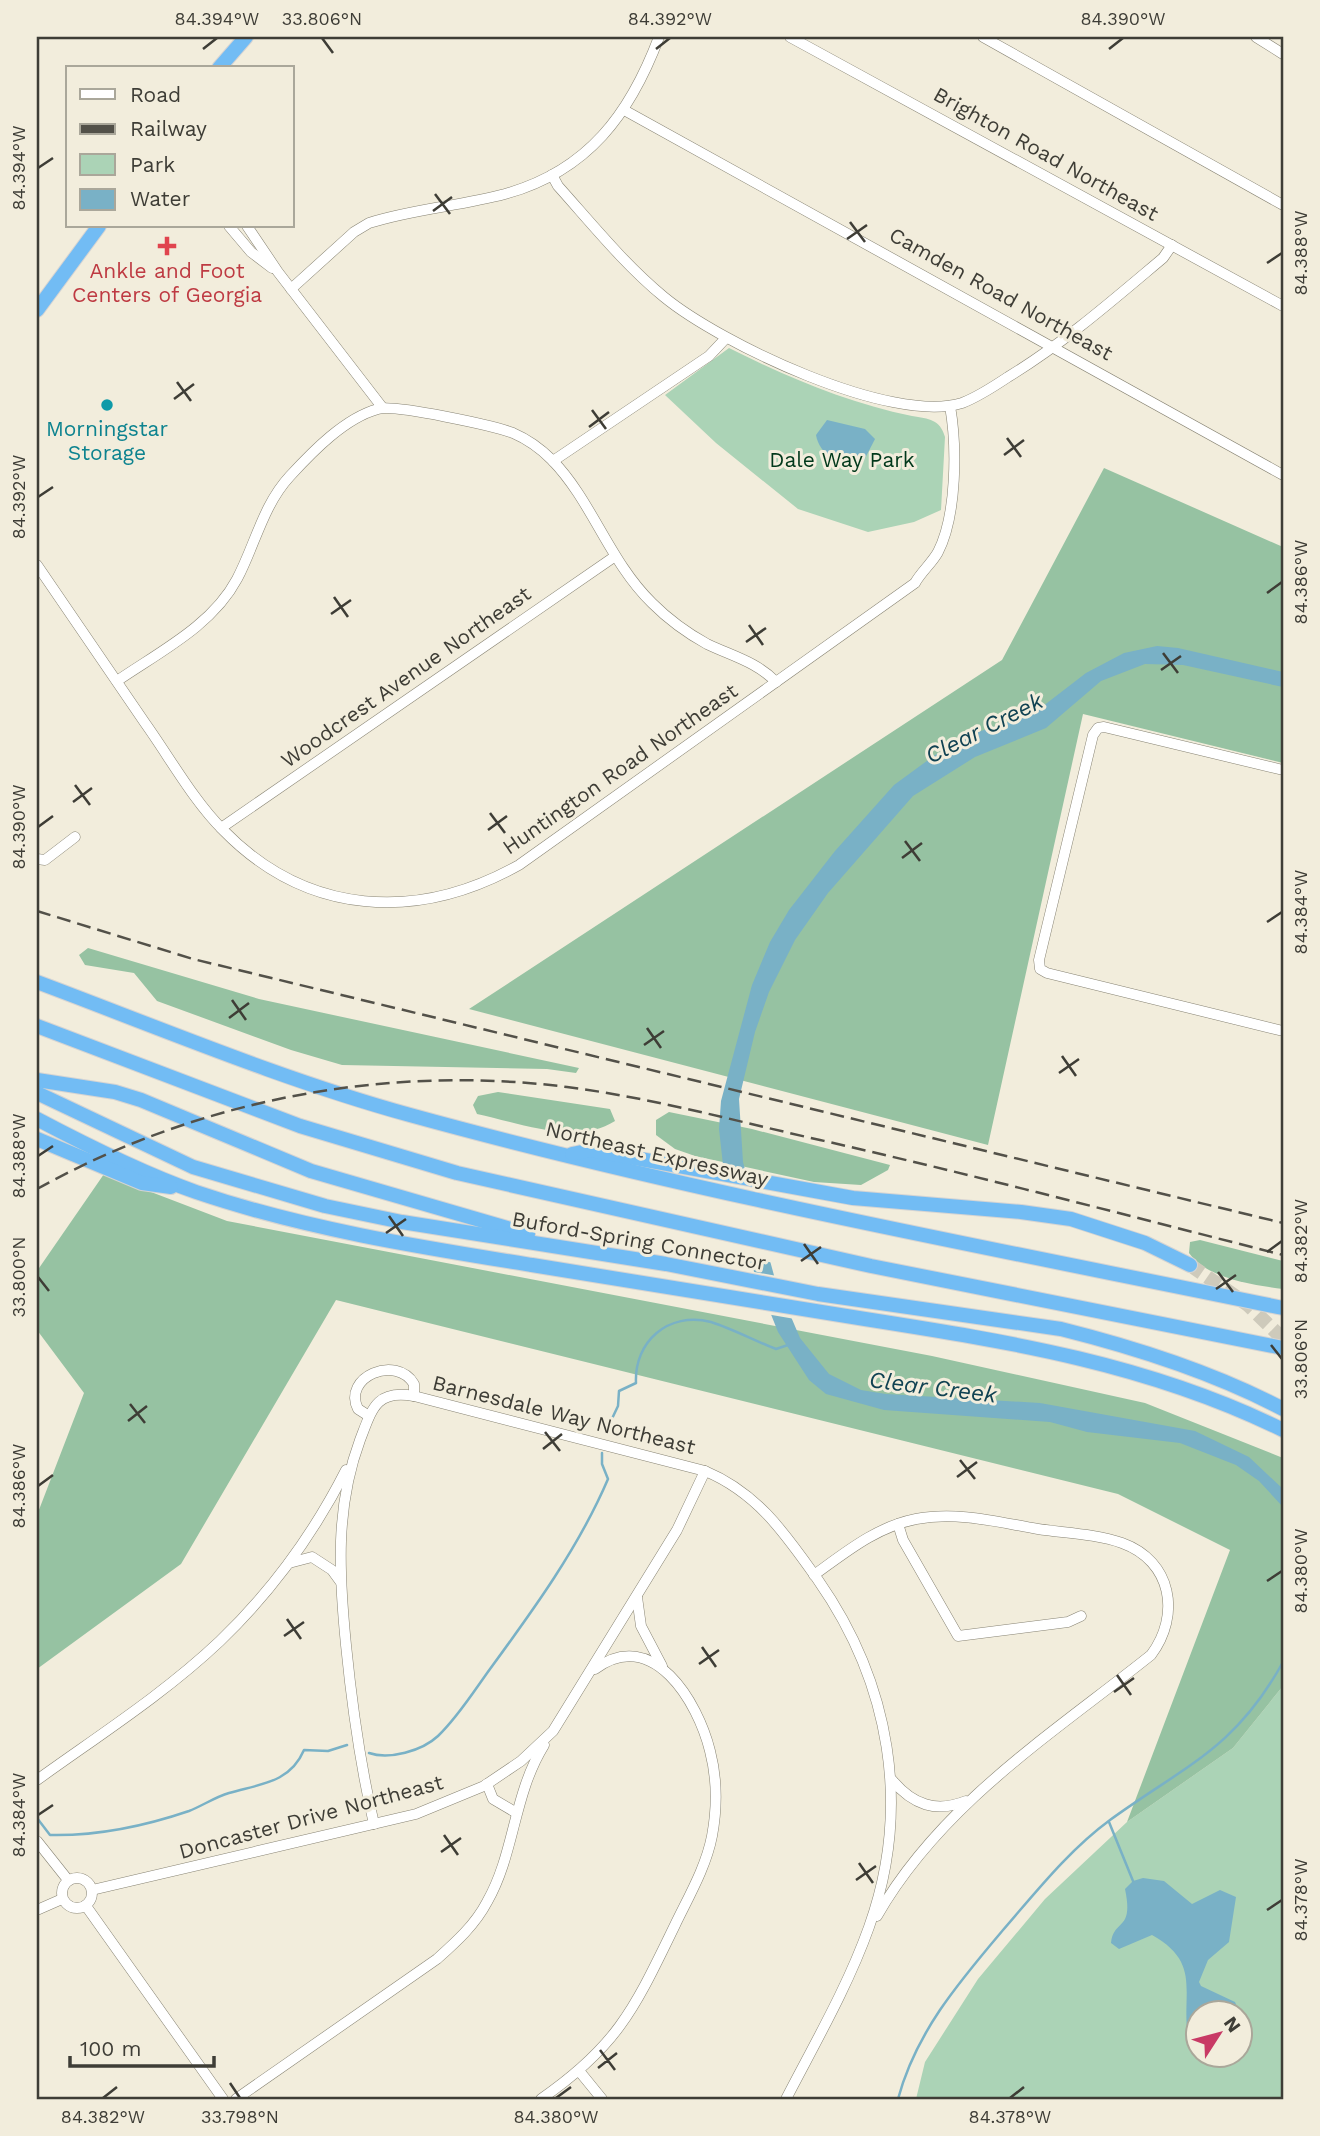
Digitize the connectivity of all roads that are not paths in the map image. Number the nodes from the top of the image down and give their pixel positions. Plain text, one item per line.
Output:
1 (246, 37) edge
2 (659, 37) edge
3 (790, 37) edge
4 (983, 37) edge
5 (1256, 37) edge
6 (1283, 54) edge
7 (221, 66) edge
8 (624, 110) junction
9 (552, 175) junction
10 (1283, 205) edge
11 (98, 228) edge
12 (231, 228) edge
13 (248, 228) edge
14 (1172, 245) junction
15 (278, 272) junction
16 (291, 289) junction
17 (40, 305) edge
18 (1283, 306) edge
19 (726, 338) junction
20 (1055, 346) junction
21 (950, 406) junction
22 (382, 407) junction
23 (553, 461) junction
24 (1283, 475) edge
25 (614, 557) junction
26 (37, 565) edge
27 (117, 681) junction
28 (776, 682) junction
29 (1283, 770) edge
30 (221, 828) junction
31 (75, 837) dead end
32 (37, 859) edge
33 (37, 982) edge
34 (37, 1026) edge
35 (1283, 1031) edge
36 (37, 1080) edge
37 (37, 1093) edge
38 (37, 1119) edge
39 (37, 1139) edge
40 (566, 1155) junction
41 (193, 1191) junction
42 (624, 1258) junction
43 (1190, 1265) tunnel mouth
44 (1283, 1308) edge
45 (1283, 1348) edge
46 (414, 1396) junction
47 (1283, 1409) edge
48 (369, 1416) junction
49 (1283, 1430) edge
50 (352, 1461) junction
51 (705, 1471) junction
52 (898, 1524) junction
53 (289, 1563) junction
54 (814, 1575) junction
55 (340, 1582) junction
56 (637, 1597) junction
57 (1081, 1616) dead end
58 (663, 1667) junction
59 (590, 1671) junction
60 (553, 1731) junction
61 (37, 1780) edge
62 (892, 1780) junction
63 (486, 1784) junction
64 (970, 1799) junction
65 (515, 1812) junction
66 (374, 1824) junction
67 (37, 1841) edge
68 (68, 1880) junction
69 (92, 1890) junction
70 (62, 1899) junction
71 (86, 1906) junction
72 (37, 1910) edge
73 (869, 1928) junction
74 (580, 2071) junction
75 (223, 2099) edge
76 (236, 2099) edge
77 (541, 2099) edge
78 (602, 2099) edge
79 (786, 2099) edge

1 - 7 highway
2 - 8 street
3 - 14 street, Brighton Road Northeast
4 - 10 street
5 - 6 street
8 - 9 street
8 - 20 street, Camden Road Northeast
9 - 16 street
9 - 19 street
11 - 17 highway
12 - 15 street
13 - 15 street
14 - 18 street, Brighton Road Northeast
14 - 20 street
15 - 16 street
16 - 22 street
19 - 21 street
19 - 23 street
20 - 21 street
20 - 24 street, Camden Road Northeast
21 - 28 street, Huntington Road Northeast
22 - 23 street
22 - 27 street
23 - 25 street
25 - 28 street
25 - 30 street, Woodcrest Avenue Northeast
26 - 27 street, Huntington Road Northeast
27 - 30 street, Huntington Road Northeast
28 - 30 street, Huntington Road Northeast
29 - 35 street
31 - 32 street
33 - 40 highway, Northeast Expressway
34 - 45 highway
36 - 42 highway
37 - 42 highway, Buford-Spring Connector
38 - 41 highway, Buford-Spring Connector
39 - 41 highway
40 - 43 highway
40 - 44 highway, Northeast Expressway
41 - 49 highway, Buford-Spring Connector
42 - 47 highway, Buford-Spring Connector
46 - 48 street, Barnesdale Way Northeast
46 - 48 street, Barnesdale Way Northeast
46 - 51 street, Barnesdale Way Northeast
48 - 50 street, Barnesdale Way Northeast
50 - 53 street
50 - 55 street
51 - 54 street, Barnesdale Way Northeast
51 - 56 street, Doncaster Drive Northeast
52 - 54 street
52 - 57 street
52 - 64 street
53 - 55 street
53 - 61 street
54 - 62 street, Barnesdale Way Northeast
55 - 66 street
56 - 58 street
56 - 59 street, Doncaster Drive Northeast
58 - 59 street
58 - 74 street
59 - 60 street, Doncaster Drive Northeast
60 - 63 street, Doncaster Drive Northeast
60 - 65 street
62 - 64 street
62 - 73 street, Barnesdale Way Northeast
63 - 65 street
63 - 66 street, Doncaster Drive Northeast
64 - 73 street
65 - 76 street
66 - 69 street, Doncaster Drive Northeast
67 - 68 street
68 - 69 street
68 - 70 street
69 - 71 street
70 - 71 street
70 - 72 street
71 - 75 street
73 - 79 street
74 - 77 street
74 - 78 street

